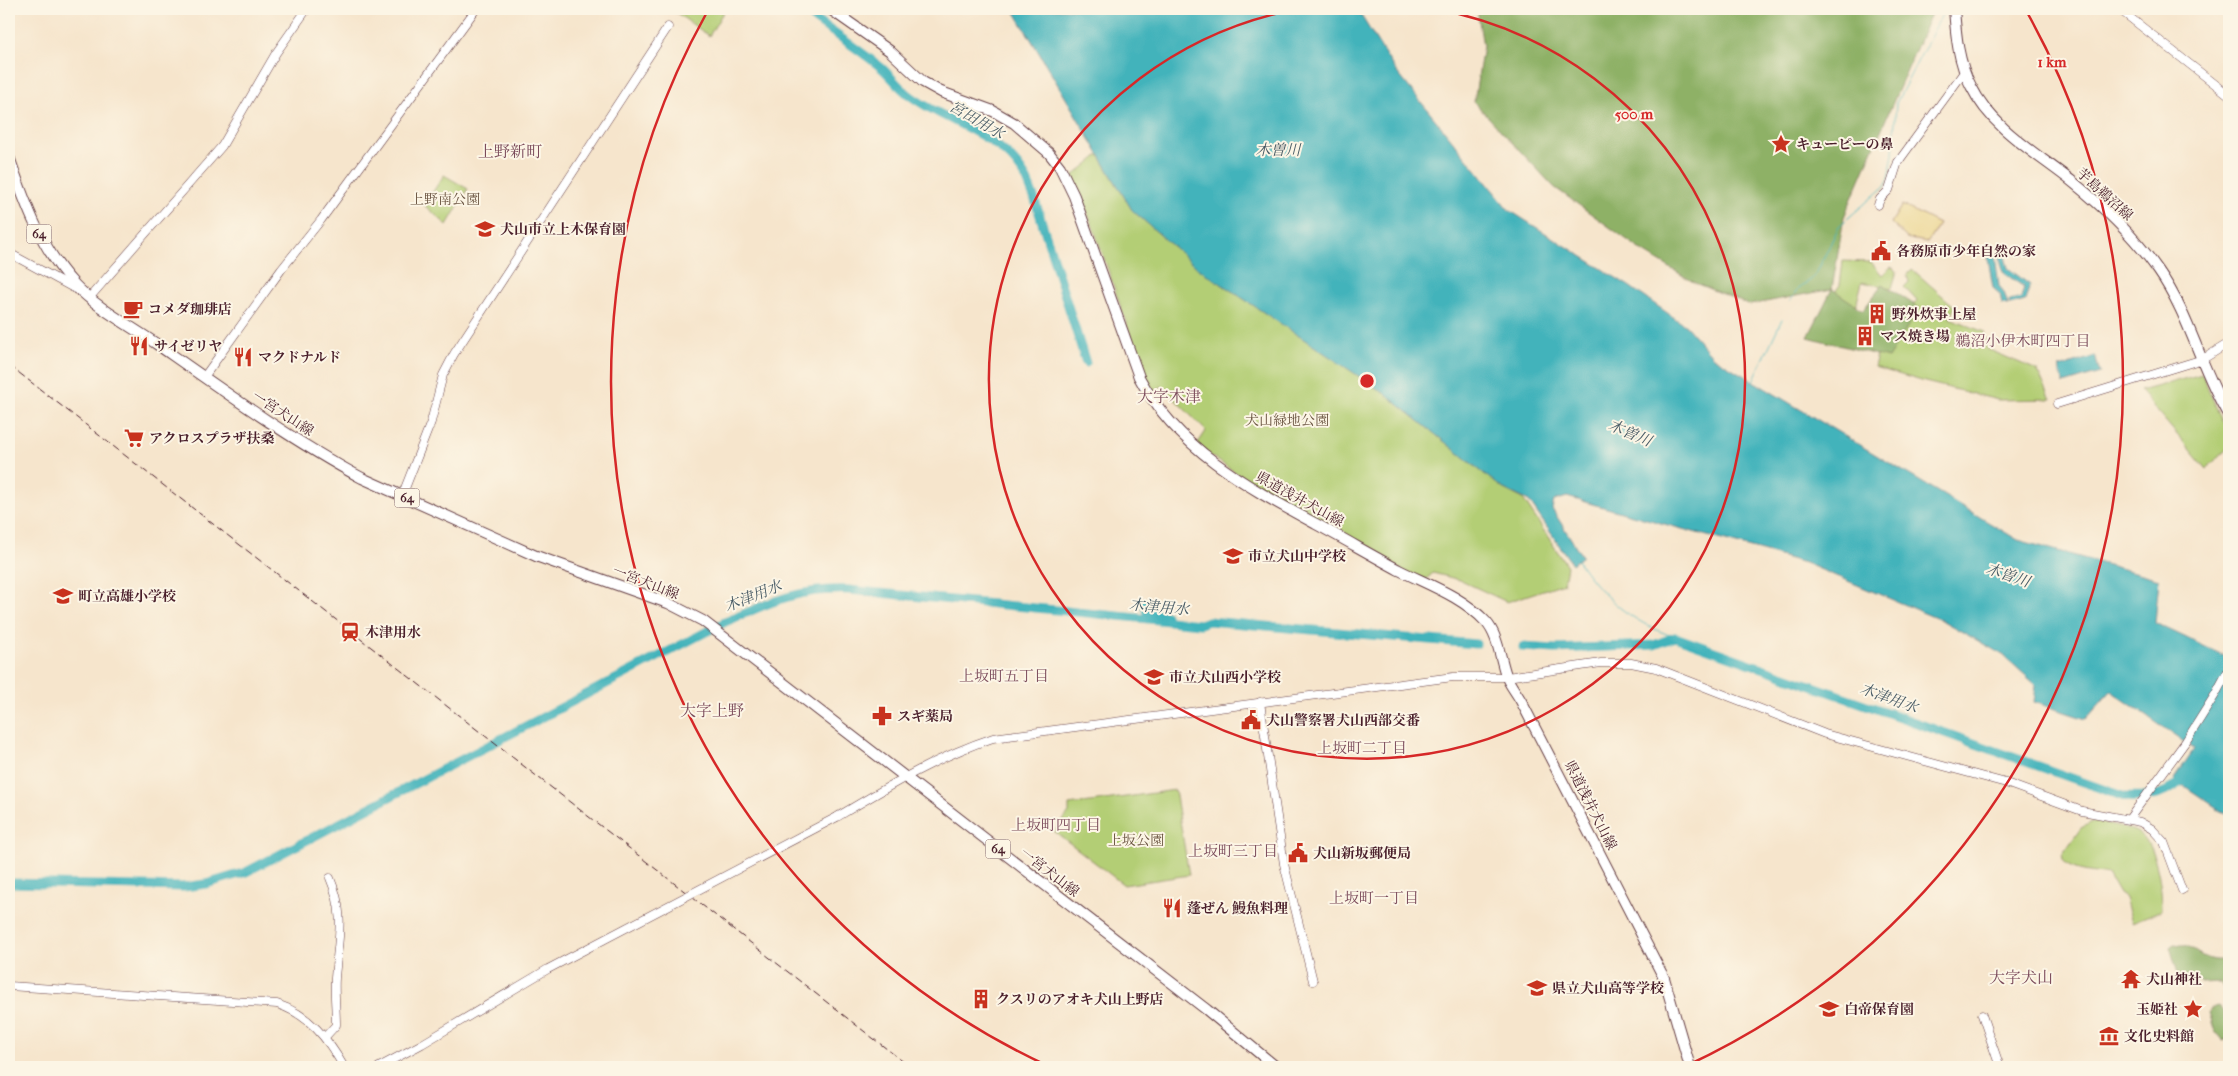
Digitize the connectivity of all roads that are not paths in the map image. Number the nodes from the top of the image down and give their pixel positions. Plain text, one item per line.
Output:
1 (308, 9) edge
2 (476, 9) edge
3 (830, 9) edge
4 (1954, 9) edge
5 (2118, 9) edge
6 (668, 27) dead end
7 (1964, 72) junction
8 (2229, 95) edge
9 (9, 157) edge
10 (1878, 205) dead end
11 (9, 254) edge
12 (90, 297) junction
13 (2229, 343) edge
14 (2203, 359) junction
15 (204, 377) junction
16 (2057, 404) dead end
17 (2229, 416) edge
18 (402, 496) junction
19 (2229, 669) edge
20 (1507, 677) junction
21 (1260, 702) junction
22 (907, 777) junction
23 (2129, 819) junction
24 (330, 878) dead end
25 (2182, 890) dead end
26 (1313, 981) dead end
27 (9, 986) edge
28 (1982, 1015) dead end
29 (325, 1037) junction
30 (344, 1067) edge
31 (379, 1067) edge
32 (1276, 1067) edge
33 (1690, 1067) edge
34 (2000, 1067) edge

1 - 12 street
2 - 15 street
3 - 20 main road, 県道浅井犬山線
4 - 7 main road, 芋島鵜沼線
5 - 8 street
6 - 18 street
7 - 10 street
7 - 14 main road, 芋島鵜沼線
9 - 12 main road, 一宮犬山線 / 64
11 - 12 street
12 - 15 main road, 一宮犬山線 / 64
13 - 14 street
14 - 16 street
14 - 17 main road, 芋島鵜沼線
15 - 18 main road, 一宮犬山線 / 64
18 - 22 main road, 一宮犬山線 / 64
19 - 23 street
20 - 21 street
20 - 23 street
20 - 33 main road, 県道浅井犬山線
21 - 22 street
21 - 26 street
22 - 31 street, bridge
22 - 32 main road, 一宮犬山線 / 64
23 - 25 street
24 - 29 street
27 - 29 street
28 - 34 street
29 - 30 street

